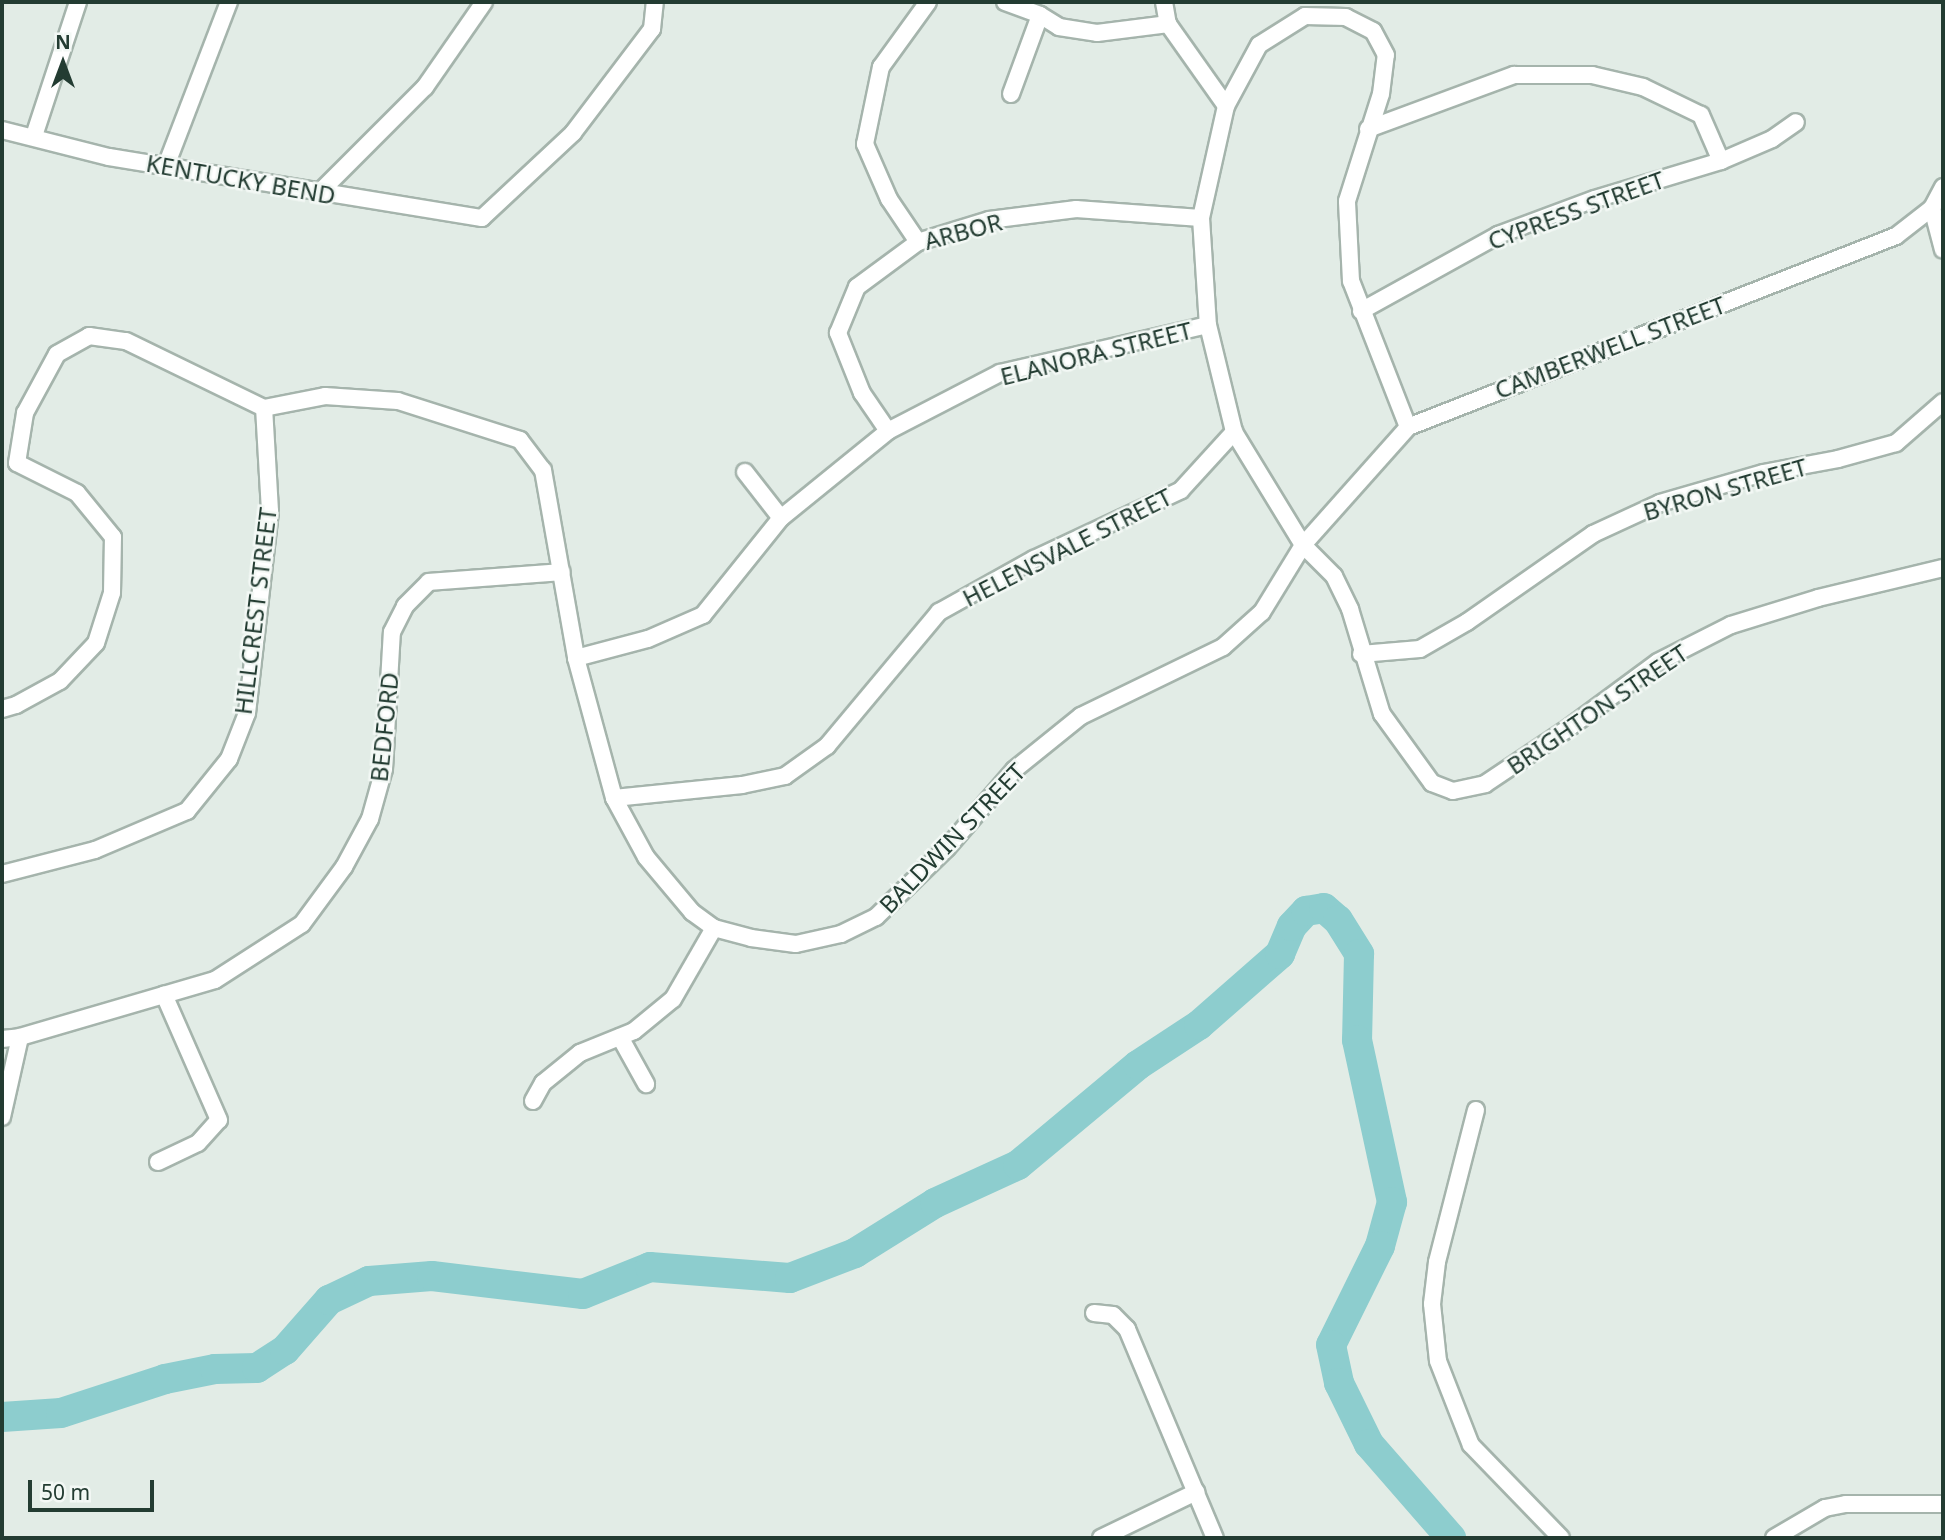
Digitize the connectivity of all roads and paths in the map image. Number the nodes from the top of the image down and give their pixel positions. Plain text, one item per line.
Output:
1 (78, 2) edge
2 (229, 2) edge
3 (484, 2) edge
4 (655, 2) edge
5 (928, 2) edge
6 (1005, 2) edge
7 (1164, 2) edge
8 (1040, 15) junction
9 (1168, 24) junction
10 (1011, 94) dead end
11 (1226, 106) junction
12 (1796, 122) dead end
13 (1368, 129) junction
14 (2, 130) edge
15 (34, 136) junction
16 (1721, 161) junction
17 (166, 166) junction
18 (1943, 187) edge
19 (319, 193) junction
20 (1932, 208) junction
21 (1201, 218) junction
22 (918, 242) junction
23 (1943, 250) edge
24 (1361, 311) junction
25 (1208, 325) junction
26 (1943, 402) edge
27 (264, 408) junction
28 (1408, 427) junction
29 (888, 431) junction
30 (1234, 432) junction
31 (9, 465) edge
32 (745, 472) dead end
33 (782, 518) junction
34 (1303, 545) junction
35 (1943, 568) edge
36 (562, 572) junction
37 (1361, 653) junction
38 (576, 658) junction
39 (2, 709) edge
40 (614, 798) junction
41 (2, 874) edge
42 (714, 928) junction
43 (164, 995) junction
44 (20, 1037) junction
45 (620, 1037) junction
46 (2, 1040) edge
47 (646, 1084) dead end
48 (533, 1101) dead end
49 (1476, 1110) dead end
50 (2, 1117) edge
51 (158, 1162) dead end
52 (1094, 1313) dead end
53 (1196, 1492) junction
54 (1943, 1504) edge
55 (1101, 1538) edge
56 (1215, 1538) edge
57 (1561, 1538) edge
58 (1774, 1538) edge

1 - 15 street
2 - 17 street
3 - 19 street
4 - 19 street, KENTUCKY BEND
5 - 22 street
6 - 8 street
7 - 9 street
8 - 9 street
8 - 10 street
9 - 11 street
11 - 13 street
11 - 21 street
12 - 16 street, CYPRESS STREET
13 - 16 street
13 - 24 street
14 - 15 street, KENTUCKY BEND
15 - 17 street, KENTUCKY BEND
16 - 24 street, CYPRESS STREET
17 - 19 street, KENTUCKY BEND
18 - 20 street, CAMBERWELL STREET
20 - 23 street
20 - 28 street, CAMBERWELL STREET
21 - 22 street, ARBOR
21 - 25 street
22 - 29 street, ARBOR
24 - 28 street
25 - 29 street, ELANORA STREET
25 - 30 street
26 - 37 street, BYRON STREET
27 - 31 street
27 - 36 street, BALDWIN STREET
27 - 41 street, HILLCREST STREET
28 - 34 street, CAMBERWELL STREET
29 - 33 street, ELANORA STREET
30 - 34 street
30 - 40 street, HELENSVALE STREET
31 - 39 street
32 - 33 street
33 - 38 street, ELANORA STREET
34 - 37 street
34 - 42 street, BALDWIN STREET
35 - 37 street, BRIGHTON STREET
36 - 38 street, BALDWIN STREET
36 - 43 street, BEDFORD
38 - 40 street, BALDWIN STREET
40 - 42 street, BALDWIN STREET
42 - 45 street
43 - 44 street, BEDFORD
43 - 51 street
44 - 46 street, BEDFORD
44 - 50 street
45 - 47 street
45 - 48 street
49 - 57 street
52 - 53 street
53 - 55 street
53 - 56 street
54 - 58 street

